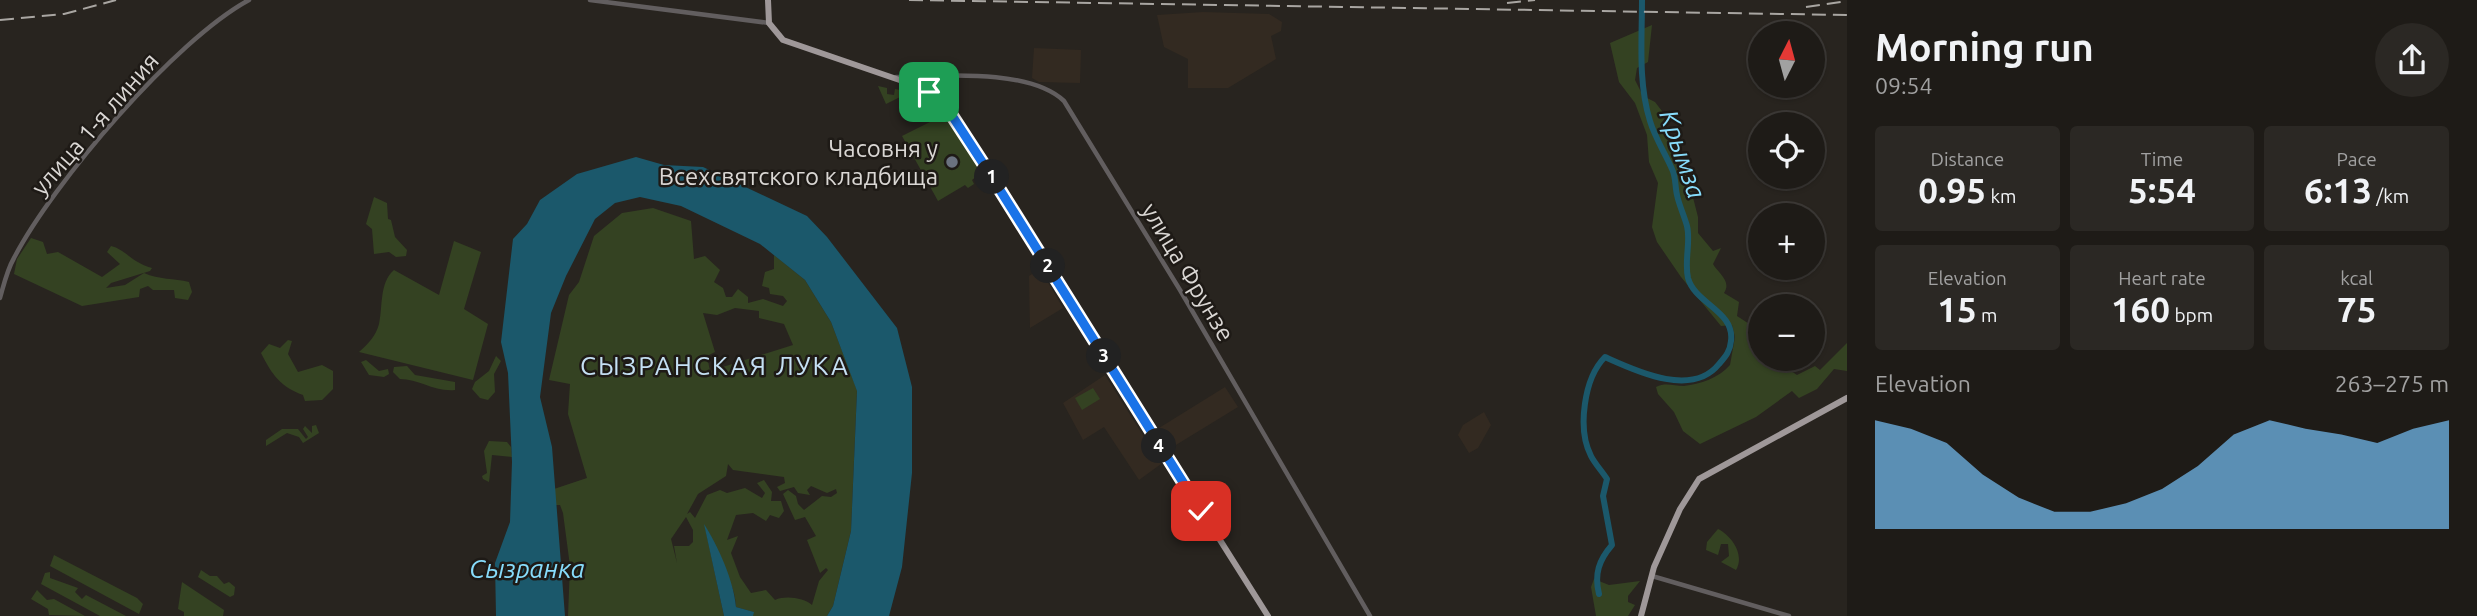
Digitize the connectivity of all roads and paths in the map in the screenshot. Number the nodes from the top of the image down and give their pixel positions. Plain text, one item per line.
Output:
1 (249, 0) edge
2 (590, 0) edge
3 (768, 0) edge
4 (769, 23) junction
5 (919, 76) junction
6 (891, 77) junction
7 (917, 86) junction
8 (0, 298) edge
9 (1847, 398) edge
10 (1651, 576) junction
11 (1268, 616) edge
12 (1370, 616) edge
13 (1642, 616) edge
14 (1789, 616) edge

1 - 8 street, улица 1-я линия
2 - 4 street
3 - 4 main road
4 - 6 main road
5 - 6 street, улица Фрунзе
5 - 7 street
5 - 12 street, улица Фрунзе
6 - 7 main road
7 - 11 main road
9 - 10 main road
10 - 13 main road
10 - 14 street

